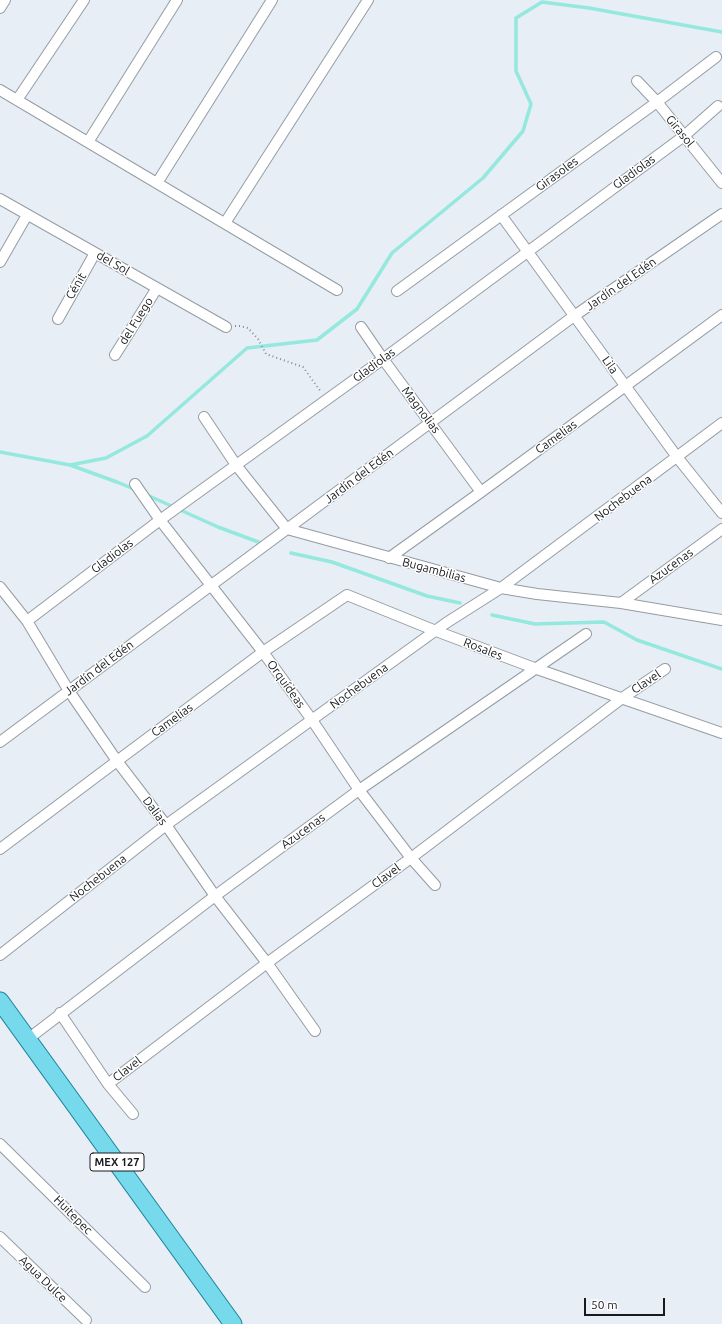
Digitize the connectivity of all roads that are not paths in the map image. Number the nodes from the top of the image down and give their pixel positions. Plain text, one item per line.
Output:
1 (5, 0) edge
2 (84, 0) edge
3 (177, 0) edge
4 (272, 0) edge
5 (368, 0) edge
6 (0, 8) edge
7 (716, 57) dead end
8 (637, 80) dead end
9 (0, 90) edge
10 (17, 100) junction
11 (657, 102) junction
12 (718, 106) dead end
13 (684, 136) junction
14 (88, 142) junction
15 (157, 183) junction
16 (722, 183) edge
17 (0, 199) edge
18 (722, 214) edge
19 (27, 215) junction
20 (501, 215) junction
21 (225, 223) junction
22 (527, 252) junction
23 (95, 253) junction
24 (0, 262) edge
25 (157, 288) junction
26 (337, 290) dead end
27 (397, 291) dead end
28 (722, 315) edge
29 (574, 316) junction
30 (58, 319) dead end
31 (226, 327) road end
32 (362, 327) dead end
33 (115, 355) dead end
34 (382, 359) junction
35 (625, 386) junction
36 (204, 417) dead end
37 (431, 423) junction
38 (722, 423) edge
39 (677, 457) junction
40 (236, 465) junction
41 (135, 484) dead end
42 (482, 492) junction
43 (722, 513) edge
44 (163, 518) junction
45 (722, 529) edge
46 (287, 530) junction
47 (388, 558) junction
48 (211, 586) junction
49 (0, 587) edge
50 (501, 588) junction
51 (347, 595) joint
52 (621, 603) junction
53 (722, 620) edge
54 (26, 621) junction
55 (436, 631) junction
56 (586, 634) dead end
57 (263, 652) junction
58 (537, 669) junction
59 (665, 669) dead end
60 (69, 691) junction
61 (621, 699) junction
62 (312, 720) junction
63 (722, 733) edge
64 (0, 742) edge
65 (116, 761) junction
66 (359, 790) junction
67 (166, 825) junction
68 (0, 849) edge
69 (411, 858) junction
70 (436, 885) dead end
71 (215, 896) junction
72 (0, 955) edge
73 (267, 963) junction
74 (0, 1001) edge
75 (60, 1014) junction
76 (315, 1031) dead end
77 (28, 1039) junction
78 (108, 1084) junction
79 (133, 1114) dead end
80 (0, 1144) edge
81 (0, 1237) edge
82 (145, 1287) dead end
83 (86, 1320) dead end
84 (233, 1324) edge

1 - 6 street
2 - 10 street
3 - 14 street
4 - 15 street
5 - 21 street
7 - 11 street, Girasoles
8 - 11 street, Girasol
9 - 10 street
10 - 14 street
11 - 13 street, Girasol
11 - 20 street, Girasoles
12 - 13 street, Gladiolas
13 - 16 street, Girasol
13 - 22 street, Gladiolas
14 - 15 street
15 - 21 street
17 - 19 street, del Sol
18 - 29 street, Jardín del Edén
19 - 23 street, del Sol
19 - 24 street
20 - 22 street, Lila
20 - 27 street, Girasoles
21 - 26 street
22 - 29 street, Lila
22 - 34 street, Gladiolas
23 - 25 street, del Sol
23 - 30 street, Cénit
25 - 31 street, del Sol
25 - 33 street, del Fuego
28 - 35 street, Camelias
29 - 35 street, Lila
29 - 37 street, Jardín del Edén
32 - 34 street, Magnolias
34 - 37 street, Magnolias
34 - 40 street, Gladiolas
35 - 39 street, Lila
35 - 42 street, Camelias
36 - 40 street
37 - 42 street, Magnolias
37 - 46 street, Jardín del Edén
38 - 39 street, Nochebuena
39 - 43 street, Lila
39 - 50 street, Nochebuena
40 - 44 street, Gladiolas
40 - 46 street
41 - 44 street, Orquídeas
42 - 47 street, Camelias
44 - 48 street, Orquídeas
44 - 54 street, Gladiolas
45 - 52 street, Azucenas
46 - 47 street, Bugambilias
46 - 48 street, Jardín del Edén
47 - 50 street, Bugambilias
48 - 57 street, Orquídeas
48 - 60 street, Jardín del Edén
49 - 54 street, Dalias
50 - 52 street, Bugambilias
50 - 55 street, Nochebuena
51 - 55 street, Rosales
51 - 57 street, Camelias
52 - 53 street, Bugambilias
54 - 60 street, Dalias
55 - 58 street, Rosales
55 - 62 street, Nochebuena
56 - 58 street, Azucenas
57 - 62 street, Orquídeas
57 - 65 street, Camelias
58 - 61 street, Rosales
58 - 66 street, Azucenas
59 - 61 street, Clavel
60 - 64 street, Jardín del Edén
60 - 65 street, Dalias
61 - 63 street, Rosales
61 - 69 street, Clavel
62 - 66 street, Orquídeas
62 - 67 street, Nochebuena
65 - 67 street, Dalias
65 - 68 street, Camelias
66 - 69 street, Orquídeas
66 - 71 street, Azucenas
67 - 71 street, Dalias
67 - 72 street, Nochebuena
69 - 70 street, Orquídeas
69 - 73 street, Clavel
71 - 73 street, Dalias
71 - 75 street, Azucenas
73 - 76 street, Dalias
73 - 78 street, Clavel
74 - 77 main road, MEX 127
75 - 77 street, Azucenas
75 - 78 street
77 - 84 main road, MEX 127
78 - 79 street
80 - 82 street, Huitepec
81 - 83 street, Agua Dulce

